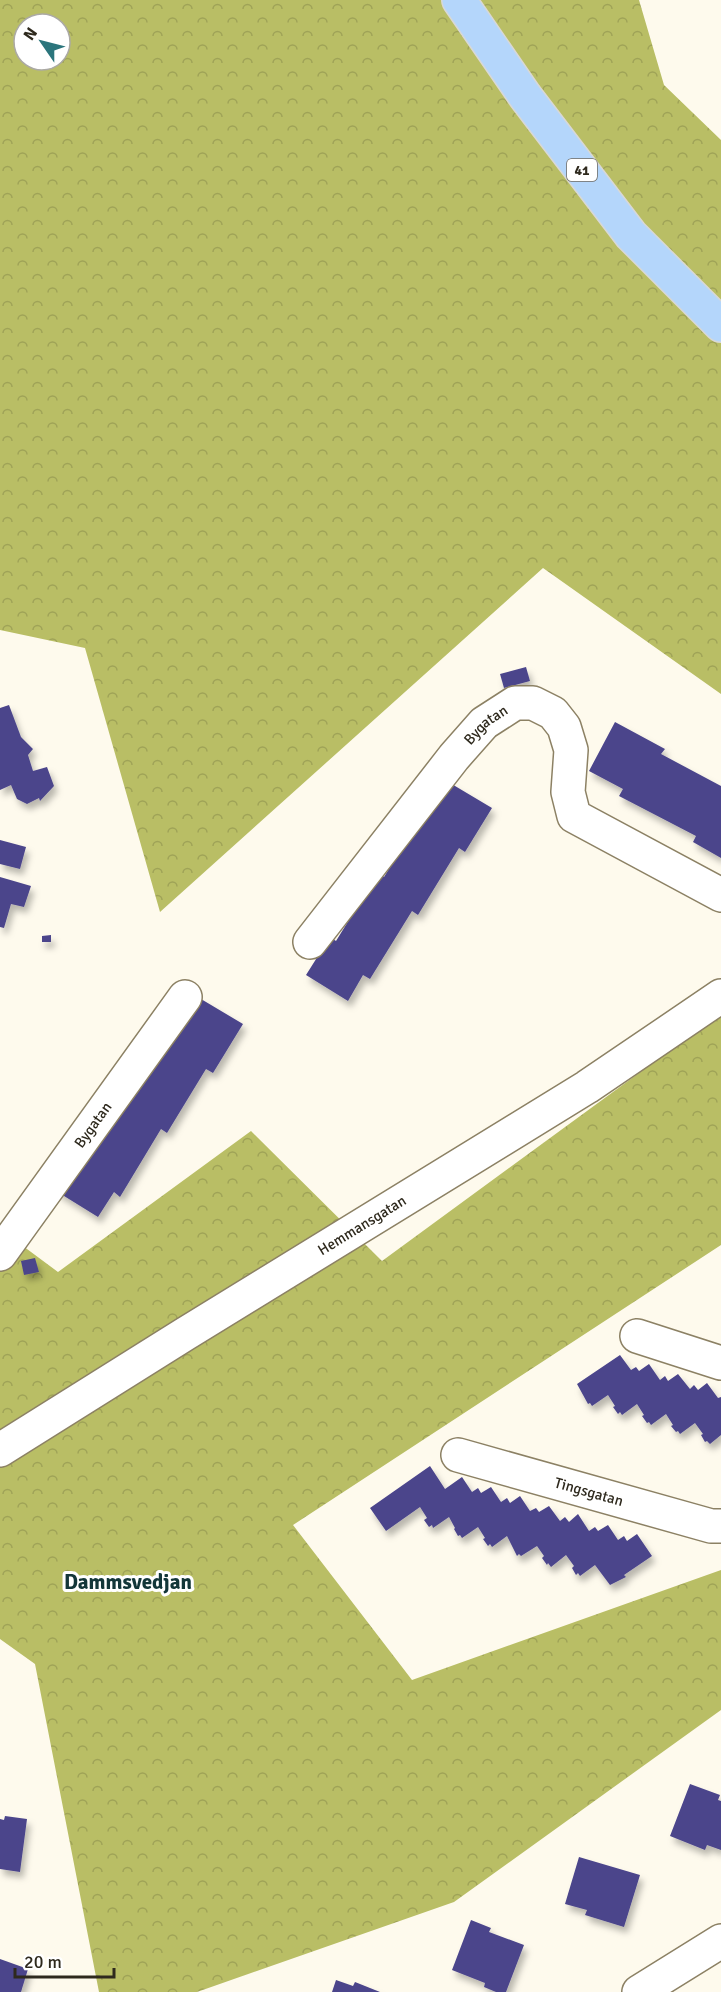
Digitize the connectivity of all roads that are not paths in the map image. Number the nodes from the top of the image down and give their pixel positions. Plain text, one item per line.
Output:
1 (459, 0) edge
2 (721, 325) edge
3 (721, 895) edge
4 (310, 942) dead end
5 (721, 996) edge
6 (185, 997) dead end
7 (0, 1254) edge
8 (637, 1336) dead end
9 (721, 1363) edge
10 (0, 1450) edge
11 (458, 1455) dead end
12 (721, 1526) edge
13 (721, 1941) edge
14 (639, 1992) edge

1 - 2 main road, 41
3 - 4 street, Bygatan
5 - 10 street, Hemmansgatan
6 - 7 street, Bygatan
8 - 9 street
11 - 12 street, Tingsgatan
13 - 14 street

